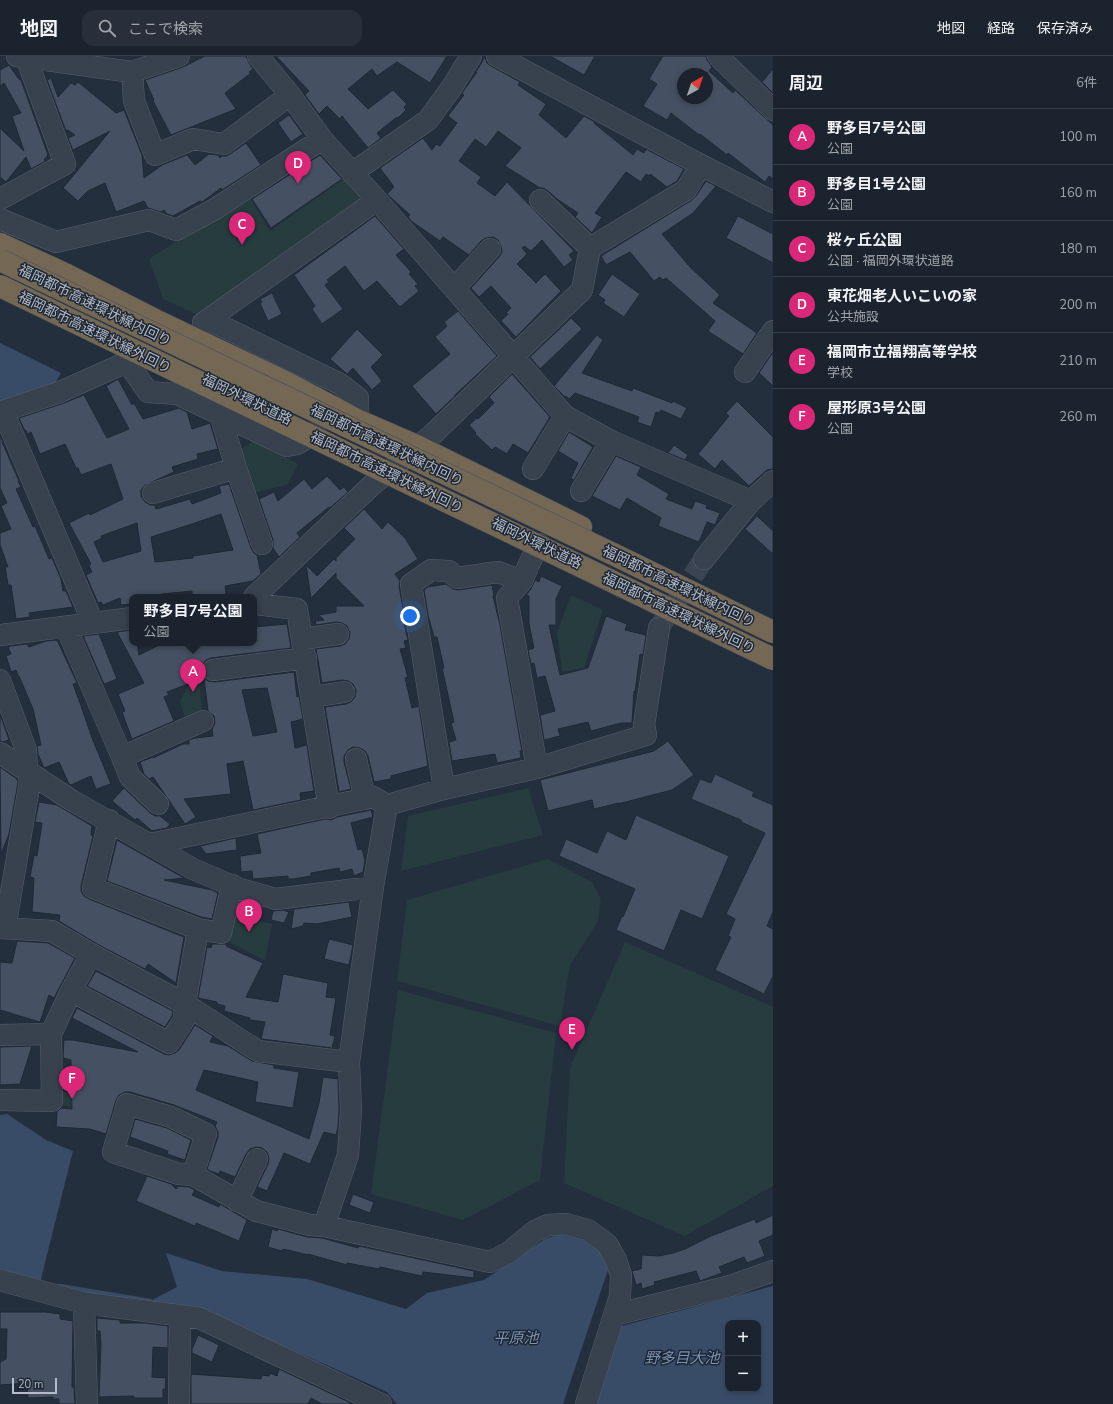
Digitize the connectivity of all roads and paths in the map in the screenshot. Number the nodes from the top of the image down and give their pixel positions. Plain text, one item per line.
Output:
1 (23, 56) edge
2 (179, 56) edge
3 (258, 56) edge
4 (471, 56) edge
5 (497, 56) edge
6 (718, 56) edge
7 (132, 72) junction
8 (290, 96) junction
9 (773, 110) edge
10 (322, 139) junction
11 (701, 165) junction
12 (352, 173) junction
13 (0, 199) edge
14 (377, 200) junction
15 (540, 200) dead end
16 (773, 202) edge
17 (0, 219) edge
18 (0, 244) edge
19 (590, 248) junction
20 (490, 249) dead end
21 (0, 260) edge
22 (0, 279) edge
23 (0, 286) edge
24 (455, 288) junction
25 (773, 331) edge
26 (514, 355) junction
27 (745, 372) dead end
28 (1, 412) edge
29 (220, 414) junction
30 (565, 416) junction
31 (357, 420) junction
32 (316, 433) junction
33 (611, 441) junction
34 (417, 446) junction
35 (236, 468) junction
36 (533, 469) dead end
37 (391, 471) junction
38 (773, 481) edge
39 (581, 491) dead end
40 (153, 493) dead end
41 (751, 501) junction
42 (262, 544) dead end
43 (539, 544) junction
44 (704, 559) tunnel mouth
45 (522, 581) junction
46 (257, 594) edge
47 (257, 604) edge
48 (129, 618) edge
49 (773, 620) edge
50 (93, 623) junction
51 (66, 627) junction
52 (659, 628) tunnel mouth
53 (773, 632) edge
54 (338, 634) dead end
55 (0, 636) edge
56 (304, 648) junction
57 (773, 659) edge
58 (213, 670) dead end
59 (0, 680) edge
60 (344, 692) dead end
61 (312, 697) junction
62 (203, 721) dead end
63 (0, 753) edge
64 (122, 757) junction
65 (356, 759) dead end
66 (536, 768) junction
67 (27, 770) junction
68 (444, 789) junction
69 (365, 799) junction
70 (158, 804) dead end
71 (387, 805) junction
72 (329, 808) junction
73 (109, 820) junction
74 (150, 844) junction
75 (232, 885) junction
76 (373, 887) junction
77 (3, 928) edge
78 (198, 929) junction
79 (91, 954) junction
80 (71, 991) junction
81 (185, 1004) junction
82 (51, 1034) junction
83 (0, 1035) edge
84 (350, 1062) junction
85 (0, 1100) edge
86 (257, 1159) dead end
87 (193, 1175) dead end
88 (237, 1201) junction
89 (324, 1226) junction
90 (773, 1271) edge
91 (0, 1280) edge
92 (84, 1303) junction
93 (180, 1315) junction
94 (614, 1315) junction
95 (87, 1404) edge
96 (179, 1404) edge
97 (380, 1404) edge
98 (586, 1404) edge

1 - 7 street
1 - 13 street
2 - 7 street
3 - 8 street
4 - 12 street
5 - 11 street
6 - 9 street
7 - 8 street
8 - 10 street
10 - 12 street
10 - 17 street
11 - 16 street
11 - 19 street
12 - 14 street
14 - 24 street
14 - 31 street
15 - 19 street
18 - 31 highway
19 - 26 street
20 - 24 street
21 - 53 highway, 福岡都市高速環状線内回り, bridge
22 - 32 highway, 福岡外環状道路
23 - 57 highway, 福岡都市高速環状線外回り, bridge
24 - 26 street
25 - 27 street
26 - 30 street
26 - 34 street
28 - 29 street
28 - 50 street
29 - 32 street
29 - 35 street
30 - 33 street
30 - 36 street
31 - 34 highway
32 - 37 highway, 福岡外環状道路
33 - 39 street
33 - 41 street
34 - 37 street
34 - 49 highway
35 - 40 street
35 - 42 street
37 - 43 highway, 福岡外環状道路
37 - 46 street
38 - 41 street
41 - 44 street
43 - 45 street
43 - 57 highway, 福岡外環状道路, bridge
45 - 66 street
45 - 68 street
47 - 56 street
48 - 50 street
50 - 51 street
51 - 55 street
51 - 64 street
52 - 66 street
54 - 56 street
56 - 58 street
56 - 61 street
59 - 67 street
60 - 61 street
61 - 72 street
62 - 64 street
63 - 67 street
64 - 70 street
65 - 69 street
66 - 68 street
67 - 73 street
67 - 77 street
68 - 71 street
69 - 71 street
69 - 72 street
71 - 76 street
72 - 74 street
73 - 74 street
73 - 78 street
74 - 75 street
75 - 76 street
75 - 78 street
76 - 84 street
77 - 79 street
78 - 81 street
79 - 80 street
79 - 81 street
80 - 81 street
80 - 82 street
81 - 84 street
82 - 83 street
82 - 85 street
84 - 89 street
86 - 88 street
87 - 88 street
88 - 89 street
89 - 94 street
90 - 94 street
91 - 92 street
92 - 93 street
92 - 95 street
93 - 96 street
93 - 97 street
94 - 98 street

